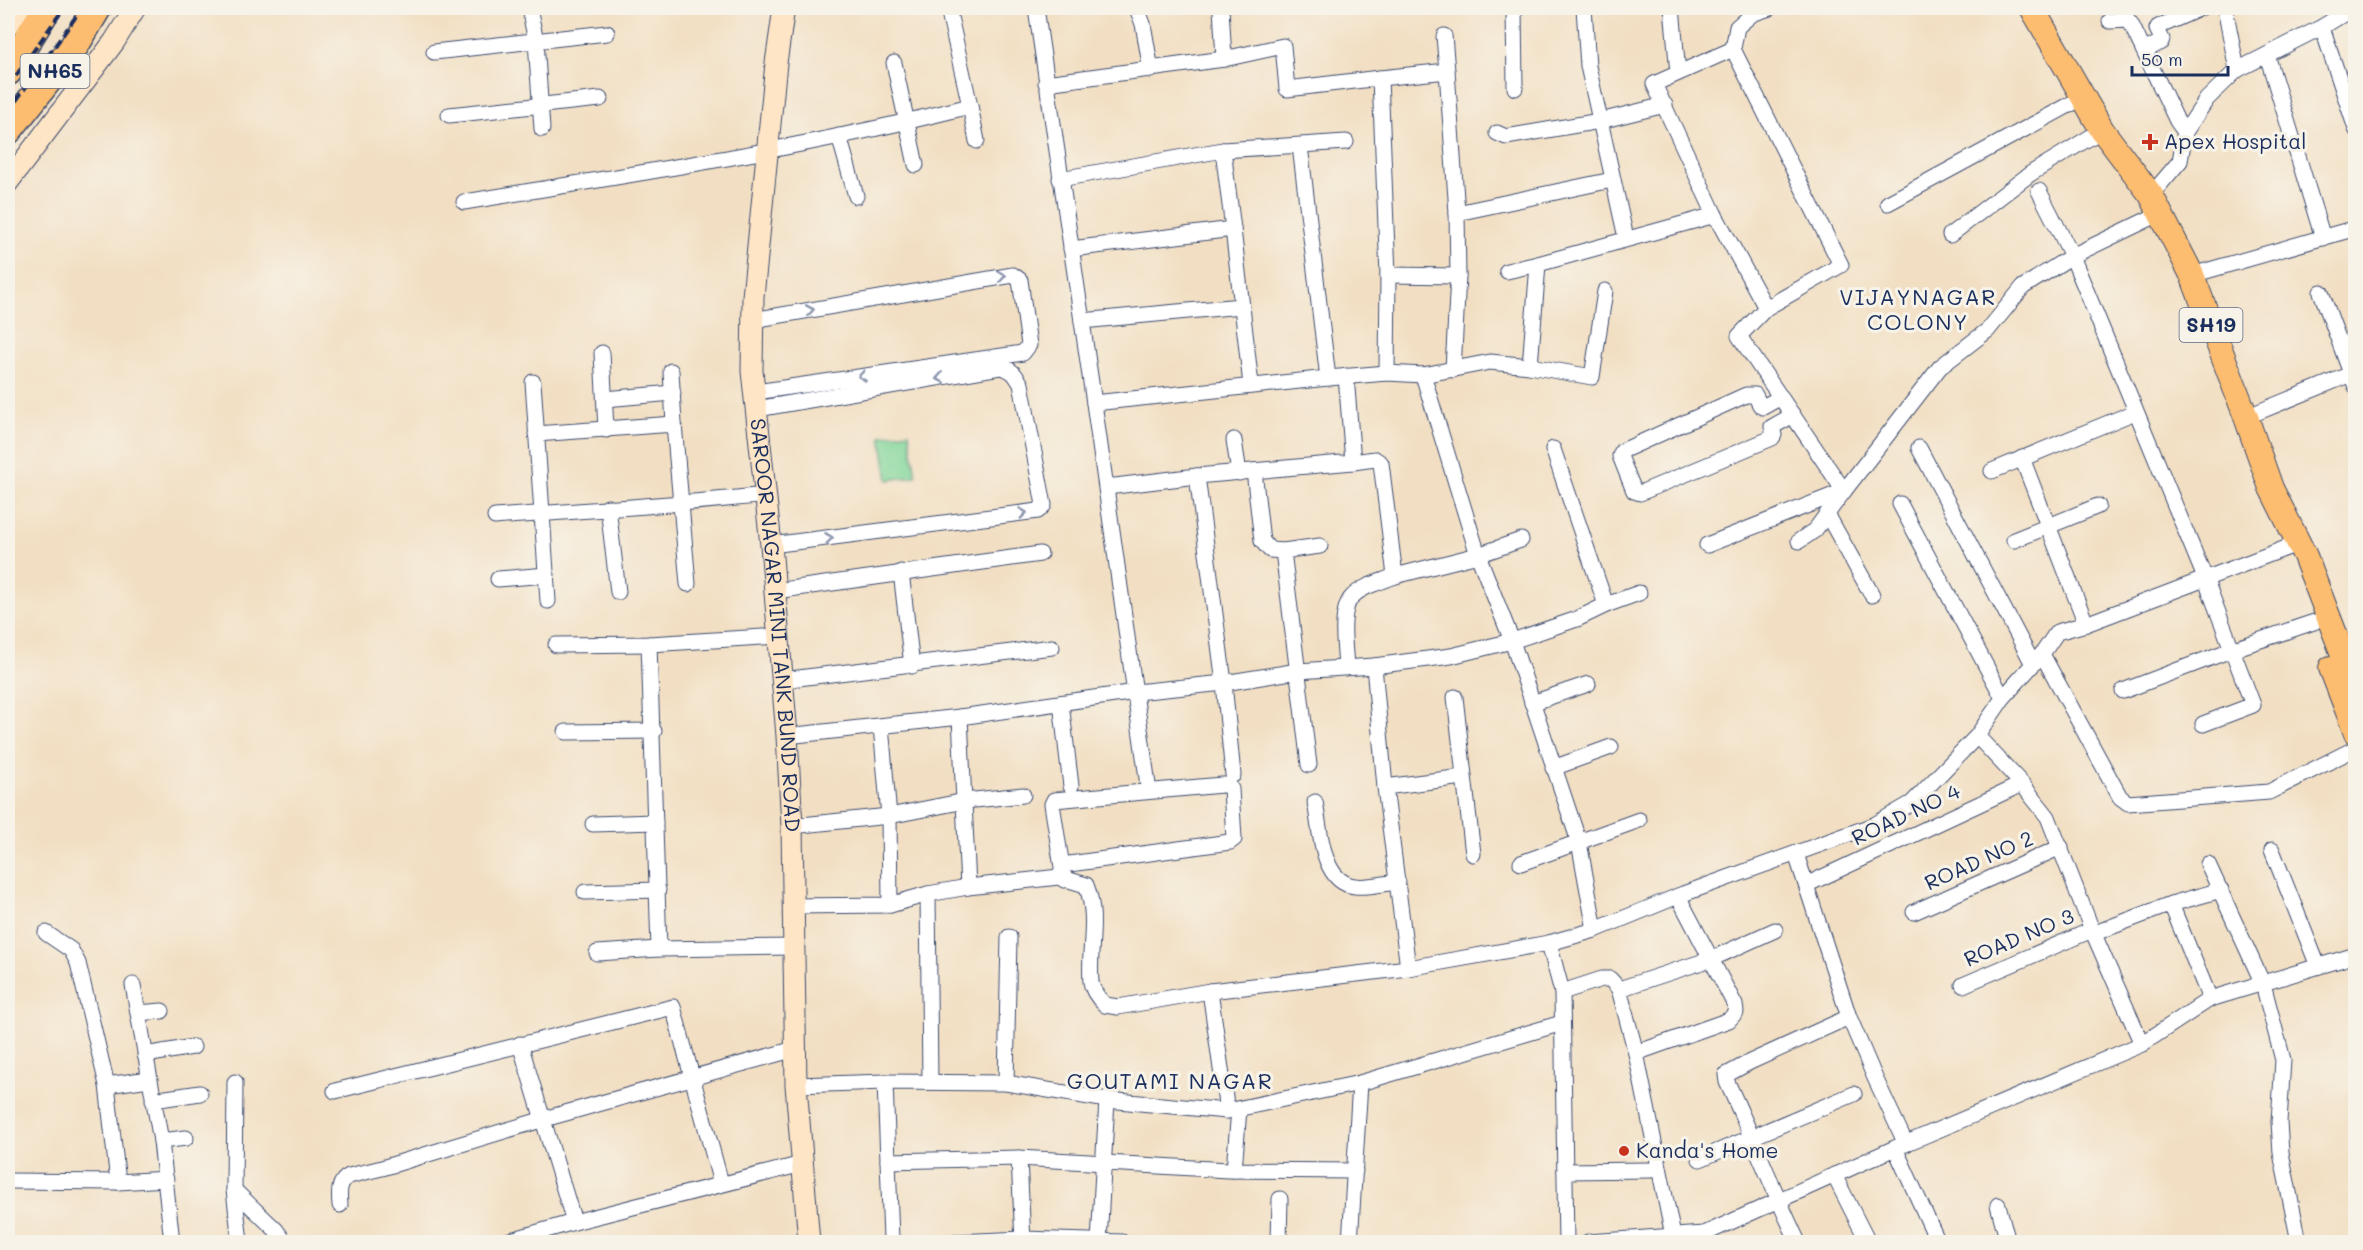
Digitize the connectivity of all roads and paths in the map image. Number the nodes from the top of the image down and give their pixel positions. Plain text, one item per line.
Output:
1 (20, 8) edge
2 (47, 8) edge
3 (97, 8) edge
4 (135, 8) edge
5 (529, 8) edge
6 (784, 8) edge
7 (948, 8) edge
8 (1036, 8) edge
9 (1137, 8) edge
10 (1221, 8) edge
11 (1514, 8) edge
12 (1584, 8) edge
13 (1672, 8) edge
14 (1770, 8) edge
15 (2032, 8) edge
16 (2049, 8) edge
17 (2201, 8) edge
18 (2225, 8) edge
19 (2353, 8) edge
20 (2110, 21) dead end
21 (8, 25) edge
22 (2322, 27) junction
23 (608, 33) dead end
24 (1444, 36) dead end
25 (536, 41) junction
26 (1733, 49) junction
27 (2144, 51) junction
28 (434, 52) dead end
29 (2267, 55) junction
30 (1224, 59) junction
31 (894, 63) dead end
32 (1151, 70) junction
33 (2237, 70) junction
34 (8, 71) edge
35 (1448, 71) junction
36 (1678, 73) junction
37 (1380, 78) junction
38 (1046, 83) junction
39 (1515, 88) dead end
40 (2350, 90) edge
41 (2084, 97) junction
42 (600, 99) dead end
43 (1665, 105) junction
44 (540, 106) junction
45 (970, 106) junction
46 (449, 115) dead end
47 (1600, 121) junction
48 (908, 122) junction
49 (543, 129) dead end
50 (2355, 129) edge
51 (8, 130) edge
52 (2102, 130) junction
53 (2185, 132) junction
54 (1497, 133) dead end
55 (839, 136) junction
56 (977, 141) dead end
57 (1347, 142) dead end
58 (1300, 146) junction
59 (2118, 149) junction
60 (1223, 150) junction
61 (767, 152) junction
62 (916, 165) dead end
63 (1060, 179) junction
64 (1612, 180) junction
65 (8, 182) edge
66 (2039, 191) dead end
67 (856, 196) dead end
68 (464, 202) dead end
69 (1888, 203) dead end
70 (2156, 204) junction
71 (1457, 213) junction
72 (1715, 214) junction
73 (2355, 228) edge
74 (1233, 229) junction
75 (1950, 235) dead end
76 (1626, 238) junction
77 (2323, 238) junction
78 (1071, 249) junction
79 (2072, 256) junction
80 (1538, 264) junction
81 (1507, 272) dead end
82 (1388, 275) junction
83 (2192, 275) junction
84 (1458, 276) junction
85 (1605, 291) dead end
86 (2321, 292) dead end
87 (1241, 306) junction
88 (1766, 308) junction
89 (753, 320) junction
90 (1082, 321) junction
91 (602, 353) dead end
92 (1530, 366) junction
93 (1453, 370) junction
94 (670, 371) dead end
95 (1387, 374) junction
96 (1423, 375) junction
97 (1346, 376) junction
98 (1328, 378) junction
99 (2353, 378) edge
100 (533, 382) dead end
101 (1251, 385) junction
102 (673, 393) junction
103 (1780, 397) junction
104 (605, 399) junction
105 (756, 400) junction
106 (1094, 403) junction
107 (2135, 412) junction
108 (1793, 415) junction
109 (2246, 417) junction
110 (674, 424) junction
111 (606, 430) junction
112 (536, 434) junction
113 (1234, 440) dead end
114 (1919, 448) dead end
115 (1553, 449) dead end
116 (2022, 458) junction
117 (1353, 462) junction
118 (1992, 471) dead end
119 (1246, 472) junction
120 (1197, 476) junction
121 (1107, 487) junction
122 (1844, 491) junction
123 (766, 495) junction
124 (681, 504) junction
125 (1900, 504) dead end
126 (2098, 506) dead end
127 (608, 507) junction
128 (2282, 512) junction
129 (543, 513) junction
130 (1827, 514) junction
131 (495, 517) dead end
132 (2047, 526) junction
133 (1521, 540) dead end
134 (2014, 540) dead end
135 (1799, 541) dead end
136 (771, 545) junction
137 (1707, 545) dead end
138 (1320, 546) dead end
139 (2289, 547) junction
140 (1283, 551) junction
141 (1040, 554) dead end
142 (1478, 555) junction
143 (901, 572) junction
144 (547, 575) junction
145 (1395, 576) junction
146 (2205, 578) junction
147 (498, 579) dead end
148 (688, 584) dead end
149 (775, 591) junction
150 (618, 592) dead end
151 (1639, 592) dead end
152 (1872, 595) dead end
153 (548, 601) dead end
154 (1606, 605) junction
155 (2314, 622) junction
156 (2086, 624) junction
157 (778, 636) junction
158 (1512, 641) junction
159 (649, 644) junction
160 (556, 645) dead end
161 (1052, 647) dead end
162 (2231, 650) junction
163 (2037, 659) junction
164 (912, 666) junction
165 (1374, 666) junction
166 (1346, 667) junction
167 (1298, 671) junction
168 (782, 680) junction
169 (1224, 683) junction
170 (1588, 684) dead end
171 (2355, 688) edge
172 (2122, 691) dead end
173 (1136, 692) junction
174 (1455, 697) dead end
175 (2003, 698) junction
176 (1061, 703) junction
177 (1532, 703) junction
178 (960, 717) junction
179 (2203, 724) dead end
180 (881, 726) junction
181 (654, 731) junction
182 (566, 732) dead end
183 (2355, 733) edge
184 (787, 736) junction
185 (1977, 736) junction
186 (1611, 747) dead end
187 (2355, 748) edge
188 (1310, 765) dead end
189 (1553, 768) junction
190 (1233, 775) dead end
191 (1463, 777) junction
192 (2022, 784) junction
193 (1148, 785) dead end
194 (1071, 786) dead end
195 (1385, 787) junction
196 (1023, 795) dead end
197 (965, 801) junction
198 (1315, 802) dead end
199 (889, 816) junction
200 (1639, 820) dead end
201 (655, 822) junction
202 (593, 824) dead end
203 (792, 826) junction
204 (1579, 842) junction
205 (2061, 848) junction
206 (2272, 850) dead end
207 (1473, 854) dead end
208 (1796, 854) junction
209 (1521, 862) dead end
210 (2208, 864) dead end
211 (1073, 872) junction
212 (1398, 882) junction
213 (1808, 884) junction
214 (968, 887) junction
215 (658, 890) junction
216 (2221, 890) junction
217 (585, 892) dead end
218 (928, 894) junction
219 (1678, 896) junction
220 (2171, 904) junction
221 (890, 905) junction
222 (792, 906) junction
223 (1914, 912) dead end
224 (1595, 930) junction
225 (1775, 930) dead end
226 (2093, 932) junction
227 (46, 933) dead end
228 (1009, 937) dead end
229 (1549, 943) junction
230 (794, 947) junction
231 (659, 949) junction
232 (597, 952) dead end
233 (2355, 955) edge
234 (1711, 959) junction
235 (2318, 966) junction
236 (1408, 968) junction
237 (2263, 984) junction
238 (133, 985) dead end
239 (1963, 985) dead end
240 (1619, 989) junction
241 (1210, 991) junction
242 (1562, 992) junction
243 (2210, 999) junction
244 (162, 1011) dead end
245 (138, 1013) junction
246 (1849, 1017) junction
247 (1562, 1023) junction
248 (520, 1044) junction
249 (2142, 1044) junction
250 (193, 1047) dead end
251 (795, 1049) junction
252 (1636, 1053) junction
253 (145, 1055) junction
254 (691, 1078) junction
255 (149, 1079) junction
256 (235, 1082) dead end
257 (885, 1082) junction
258 (930, 1082) junction
259 (1006, 1083) junction
260 (1360, 1083) junction
261 (107, 1085) junction
262 (796, 1085) junction
263 (335, 1091) dead end
264 (200, 1093) dead end
265 (1854, 1094) dead end
266 (153, 1100) junction
267 (1107, 1100) junction
268 (1233, 1110) junction
269 (544, 1119) junction
270 (1753, 1137) junction
271 (186, 1138) dead end
272 (162, 1141) junction
273 (1901, 1146) junction
274 (1019, 1158) junction
275 (1701, 1159) dead end
276 (888, 1161) junction
277 (1104, 1162) junction
278 (802, 1164) junction
279 (1234, 1170) junction
280 (1651, 1170) dead end
281 (1355, 1171) junction
282 (1565, 1171) junction
283 (1834, 1175) junction
284 (166, 1179) junction
285 (8, 1181) edge
286 (118, 1182) junction
287 (721, 1183) junction
288 (234, 1190) junction
289 (1280, 1199) dead end
290 (1779, 1202) junction
291 (340, 1205) dead end
292 (1998, 1205) dead end
293 (574, 1222) junction
294 (1673, 1236) junction
295 (1706, 1238) edge
296 (1023, 1241) edge
297 (1099, 1241) edge
298 (172, 1242) edge
299 (240, 1242) edge
300 (285, 1242) edge
301 (504, 1242) edge
302 (809, 1242) edge
303 (894, 1242) edge
304 (957, 1242) edge
305 (1122, 1242) edge
306 (1279, 1242) edge
307 (1350, 1242) edge
308 (1566, 1242) edge
309 (1588, 1242) edge
310 (1798, 1242) edge
311 (1868, 1242) edge
312 (1938, 1242) edge
313 (2008, 1242) edge
314 (2299, 1242) edge

1 - 21 main road
2 - 34 highway, NH65
3 - 51 highway, NH65
4 - 65 main road
5 - 25 street
6 - 61 main road, SAROOR NAGAR MINI TANK BUND ROAD
7 - 45 street
8 - 38 street
9 - 32 street
10 - 30 street
11 - 39 street
12 - 47 street
13 - 36 street
14 - 26 street
15 - 41 main road, SH19
16 - 59 main road, SH19
17 - 27 street
18 - 33 street
19 - 22 street
20 - 27 street
22 - 29 street
22 - 40 street
23 - 25 street
24 - 35 street
25 - 28 street
25 - 44 street
26 - 36 street
26 - 88 street
27 - 53 street
29 - 33 street
29 - 77 street
30 - 32 street
30 - 37 street
31 - 48 street
32 - 38 street
33 - 53 street
35 - 37 street
35 - 71 street
36 - 43 street
37 - 82 street
38 - 63 street
40 - 50 street
41 - 52 main road, SH19
41 - 69 street
42 - 44 street
43 - 47 street
43 - 72 street
44 - 46 street
44 - 49 street
45 - 48 street
45 - 56 street
47 - 54 street
47 - 64 street
48 - 55 street
48 - 62 street
52 - 59 main road, SH19
52 - 75 street
53 - 70 street
55 - 61 street
55 - 67 street
57 - 58 street
58 - 60 street
58 - 98 street
59 - 70 main road, SH19
60 - 63 street
60 - 74 street
61 - 68 street
61 - 89 main road, SAROOR NAGAR MINI TANK BUND ROAD
63 - 78 street
64 - 71 street
64 - 76 street
66 - 79 street
70 - 79 street
70 - 83 main road, SH19
71 - 84 street
72 - 76 street
72 - 88 street
73 - 77 street
74 - 78 street
74 - 87 street
76 - 80 street
77 - 83 street
78 - 90 street
79 - 107 street
79 - 122 street
80 - 81 street
80 - 92 street
82 - 84 street
82 - 95 street
83 - 109 main road, SH19
84 - 93 street
85 - 92 street
86 - 99 street
87 - 90 street
87 - 101 street
88 - 103 street
89 - 105 main road, SAROOR NAGAR MINI TANK BUND ROAD
89 -> 105 street
90 - 106 street
91 - 104 street
92 - 93 street
93 - 96 street
94 - 102 street
95 - 96 street
95 - 97 street
96 - 142 street
97 - 98 street
97 - 117 street
98 - 101 street
99 - 109 street
100 - 112 street
101 - 106 street
102 - 104 street
102 - 110 street
103 - 108 street
103 - 108 street
104 - 111 street
105 - 123 main road, SAROOR NAGAR MINI TANK BUND ROAD
136 -> 105 street
106 - 121 street
107 - 116 street
107 - 146 street
108 - 122 street
109 - 128 main road, SH19
110 - 111 street
110 - 124 street
111 - 112 street
112 - 129 street
113 - 119 street
114 - 163 street
115 - 154 street
116 - 118 street
116 - 132 street
117 - 119 street
117 - 145 street
119 - 120 street
119 - 140 street
120 - 121 street
120 - 169 street
121 - 173 street
122 - 130 street
122 - 137 street
123 - 124 street
123 - 136 main road, SAROOR NAGAR MINI TANK BUND ROAD
124 - 127 street
124 - 148 street
125 - 175 street
126 - 132 street
127 - 129 street
127 - 150 street
128 - 139 main road, SH19
128 - 171 main road, SH19
129 - 131 street
129 - 144 street
130 - 135 street
130 - 152 street
132 - 134 street
132 - 156 street
133 - 142 street
136 - 149 main road, SAROOR NAGAR MINI TANK BUND ROAD
138 - 140 street
139 - 146 street
139 - 155 main road, SH19
140 - 167 street
141 - 143 street
142 - 145 street
142 - 158 street
143 - 149 street
143 - 164 street
144 - 147 street
144 - 153 street
145 - 166 street
146 - 156 street
146 - 162 street
149 - 157 main road, SAROOR NAGAR MINI TANK BUND ROAD
151 - 154 street
154 - 158 street
155 - 162 street
155 - 183 main road, SH19
156 - 163 street
157 - 159 street
157 - 168 main road, SAROOR NAGAR MINI TANK BUND ROAD
158 - 165 street
158 - 177 street
159 - 160 street
159 - 181 street
161 - 164 street
162 - 172 street
162 - 179 street
163 - 175 street
163 - 187 street
164 - 168 street
165 - 166 street
165 - 195 street
166 - 167 street
167 - 169 street
167 - 188 street
168 - 184 main road, SAROOR NAGAR MINI TANK BUND ROAD
169 - 173 street
169 - 190 street
170 - 177 street
173 - 176 street
173 - 193 street
174 - 191 street
175 - 185 street
176 - 178 street
176 - 194 street
177 - 189 street
178 - 180 street
178 - 197 street
180 - 184 street
180 - 199 street
181 - 182 street
181 - 201 street
184 - 203 main road, SAROOR NAGAR MINI TANK BUND ROAD
185 - 192 street
185 - 208 street
186 - 189 street
189 - 204 street
191 - 195 street
191 - 207 street
192 - 205 street
192 - 213 street, ROAD NO 4
195 - 212 street
196 - 197 street
197 - 199 street
197 - 214 street
198 - 212 street
199 - 203 street
199 - 221 street
200 - 204 street
201 - 202 street
201 - 215 street
203 - 222 main road, SAROOR NAGAR MINI TANK BUND ROAD
204 - 209 street
204 - 224 street
205 - 223 street, ROAD NO 2
205 - 226 street
206 - 235 street
208 - 213 street
208 - 219 street
210 - 216 street
211 - 211 street
211 - 214 street
211 - 241 street
212 - 236 street
213 - 246 street
214 - 218 street
215 - 217 street
215 - 231 street
216 - 220 street, ROAD NO 3
216 - 237 street
218 - 221 street
218 - 258 street
219 - 224 street
219 - 234 street
220 - 226 street, ROAD NO 3
220 - 243 street
221 - 222 street
222 - 230 main road, SAROOR NAGAR MINI TANK BUND ROAD
224 - 229 street
225 - 234 street
226 - 239 street, ROAD NO 3
226 - 249 street
227 - 261 street
228 - 259 street
229 - 236 street
229 - 242 street
230 - 231 street
230 - 251 main road, SAROOR NAGAR MINI TANK BUND ROAD
231 - 232 street
233 - 235 street
234 - 240 street
234 - 252 street
235 - 237 street
236 - 241 street
237 - 243 street
237 - 314 street
238 - 245 street
240 - 242 street
240 - 252 street
241 - 268 street
242 - 247 street
243 - 249 street
244 - 245 street
245 - 253 street
246 - 270 street
246 - 273 street
247 - 260 street
247 - 282 street
248 - 254 street
248 - 263 street
248 - 269 street
249 - 273 street
250 - 253 street
251 - 254 street
251 - 262 main road, SAROOR NAGAR MINI TANK BUND ROAD
252 - 294 street
253 - 255 street
254 - 269 street
254 - 287 street
255 - 261 street
255 - 266 street
256 - 288 street
257 - 258 street
257 - 262 street
257 - 276 street
258 - 259 street
259 - 267 street
260 - 268 street
260 - 281 street
261 - 286 street
262 - 278 main road, SAROOR NAGAR MINI TANK BUND ROAD
264 - 266 street
265 - 270 street
266 - 272 street
267 - 268 street
267 - 277 street
268 - 279 street
269 - 291 street
269 - 293 street
270 - 275 street
270 - 290 street
271 - 272 street
272 - 284 street
273 - 283 street
273 - 312 street
274 - 276 street
274 - 277 street
274 - 296 street
276 - 303 street
277 - 279 street
277 - 297 street
278 - 287 street
278 - 302 main road, SAROOR NAGAR MINI TANK BUND ROAD
279 - 281 street
280 - 282 street
281 - 307 street
282 - 308 street
283 - 290 street
283 - 311 street
284 - 286 street
284 - 298 street
285 - 286 street
287 - 293 street
288 - 299 street
288 - 300 street
289 - 306 street
290 - 295 street
290 - 310 street
292 - 313 street
293 - 301 street
294 - 295 street
294 - 309 street
296 - 297 street
296 - 304 street
297 - 305 street

